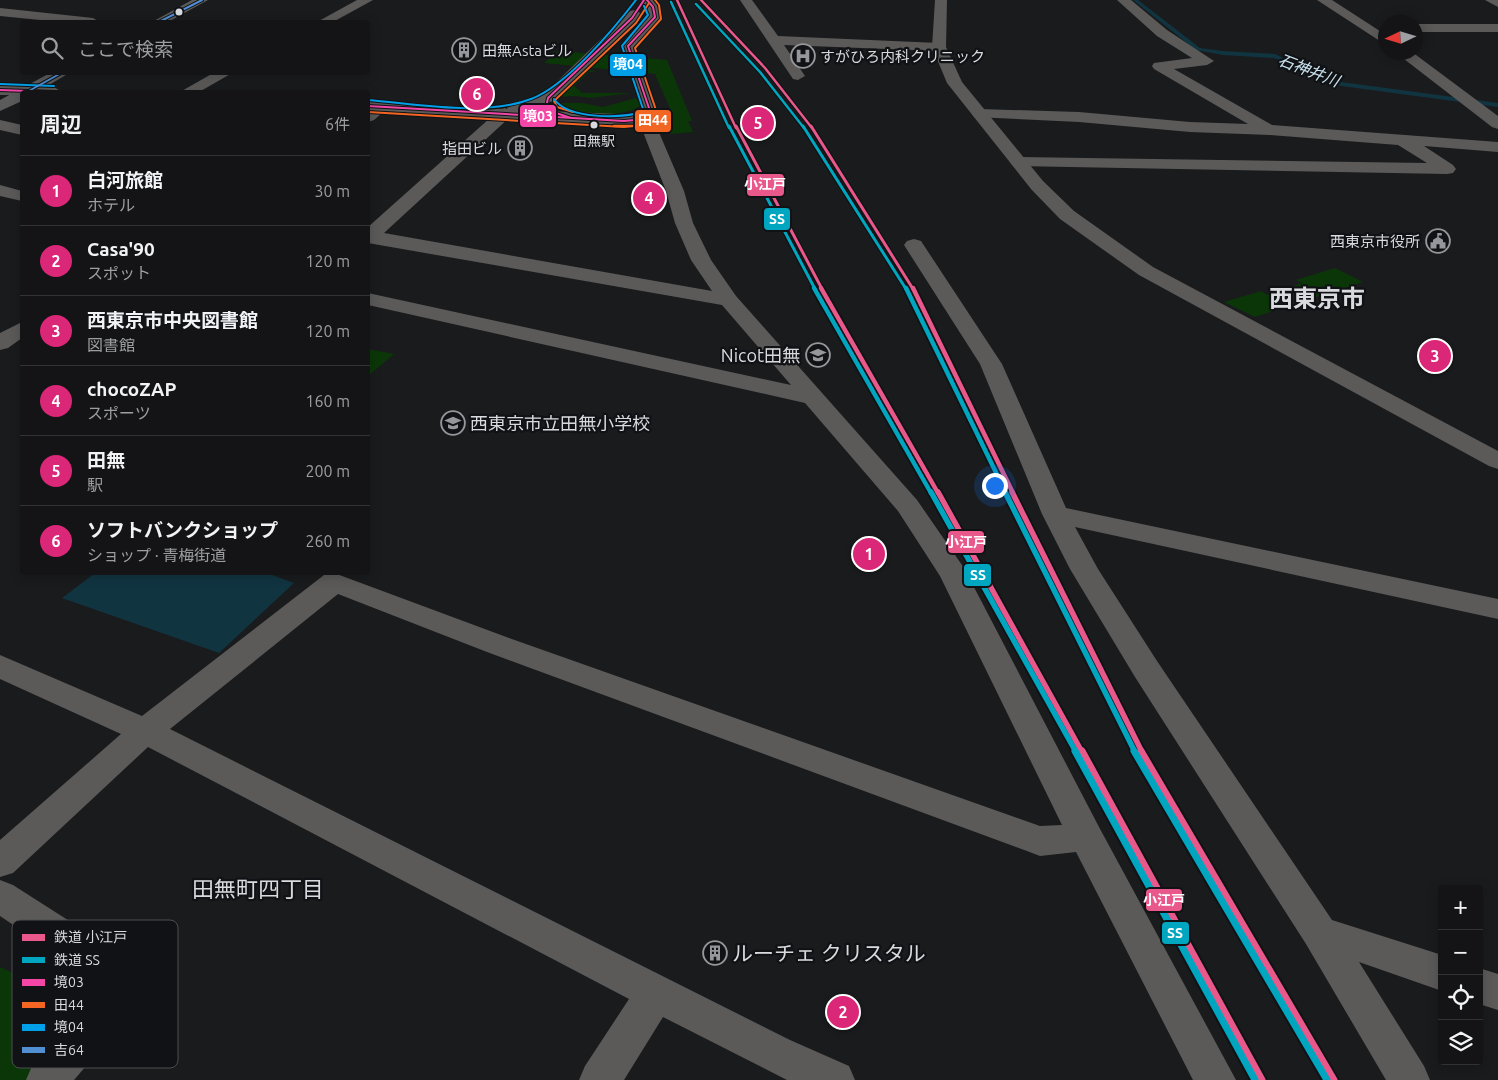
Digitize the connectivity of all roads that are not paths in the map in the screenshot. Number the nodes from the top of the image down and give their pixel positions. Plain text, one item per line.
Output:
1 (202, 0) edge
2 (367, 0) edge
3 (645, 0) edge
4 (746, 0) edge
5 (941, 0) edge
6 (1323, 0) edge
7 (1491, 0) edge
8 (1498, 3) edge
9 (1127, 4) edge
10 (1153, 7) dead end
11 (0, 12) edge
12 (74, 20) edge
13 (163, 20) edge
14 (328, 20) edge
15 (1423, 28) edge
16 (1498, 28) edge
17 (1368, 29) junction
18 (1378, 29) edge
19 (1187, 31) dead end
20 (1163, 33) junction
21 (1378, 36) edge
22 (773, 40) junction
23 (939, 47) junction
24 (1413, 60) edge
25 (632, 62) junction
26 (584, 65) junction
27 (59, 75) edge
28 (221, 75) edge
29 (798, 76) dead end
30 (0, 90) edge
31 (31, 90) edge
32 (192, 90) edge
33 (20, 92) edge
34 (20, 96) edge
35 (548, 98) junction
36 (0, 106) edge
37 (374, 107) edge
38 (496, 113) junction
39 (980, 114) junction
40 (571, 118) junction
41 (646, 119) junction
42 (1498, 124) edge
43 (0, 125) edge
44 (20, 130) edge
45 (1270, 130) junction
46 (1401, 138) junction
47 (1498, 147) edge
48 (1019, 162) junction
49 (0, 190) edge
50 (20, 195) edge
51 (370, 234) edge
52 (370, 236) edge
53 (914, 245) dead end
54 (370, 298) edge
55 (729, 300) junction
56 (20, 330) edge
57 (0, 343) edge
58 (812, 397) junction
59 (1498, 460) edge
60 (1056, 514) junction
61 (1498, 609) edge
62 (0, 666) edge
63 (145, 731) junction
64 (1086, 837) junction
65 (0, 862) edge
66 (0, 896) edge
67 (36, 920) edge
68 (1319, 932) junction
69 (1438, 972) edge
70 (1483, 987) edge
71 (656, 992) junction
72 (1498, 992) edge
73 (58, 1068) edge
74 (47, 1080) edge
75 (600, 1080) edge
76 (834, 1080) edge
77 (1215, 1080) edge
78 (1408, 1080) edge

1 - 13 main road
2 - 14 street
3 - 25 street
3 - 26 street
4 - 22 street
5 - 23 street
6 - 17 street
7 - 8 street
9 - 10 street
9 - 20 street
11 - 12 street
15 - 16 street
17 - 18 street
17 - 21 street
19 - 20 street
20 - 45 street
22 - 23 street
22 - 29 street
23 - 39 street
24 - 42 street
25 - 26 street
25 - 41 street
26 - 35 street
27 - 31 main road
28 - 32 street
30 - 33 street
34 - 36 main road
35 - 38 street
35 - 40 street
37 - 38 street
38 - 40 street
38 - 51 street
39 - 45 street
39 - 48 street
40 - 41 street
41 - 55 street
43 - 44 street
45 - 46 street
46 - 47 street
46 - 48 street
48 - 59 street
49 - 50 street
52 - 55 street
53 - 60 street
54 - 58 street
55 - 58 street
56 - 57 street
58 - 64 street
60 - 61 street
60 - 68 street
62 - 63 street
63 - 64 street
63 - 65 street
63 - 71 street
64 - 77 street
66 - 67 street
68 - 69 street
68 - 78 street
70 - 72 street
71 - 75 street
71 - 76 street
73 - 74 street

